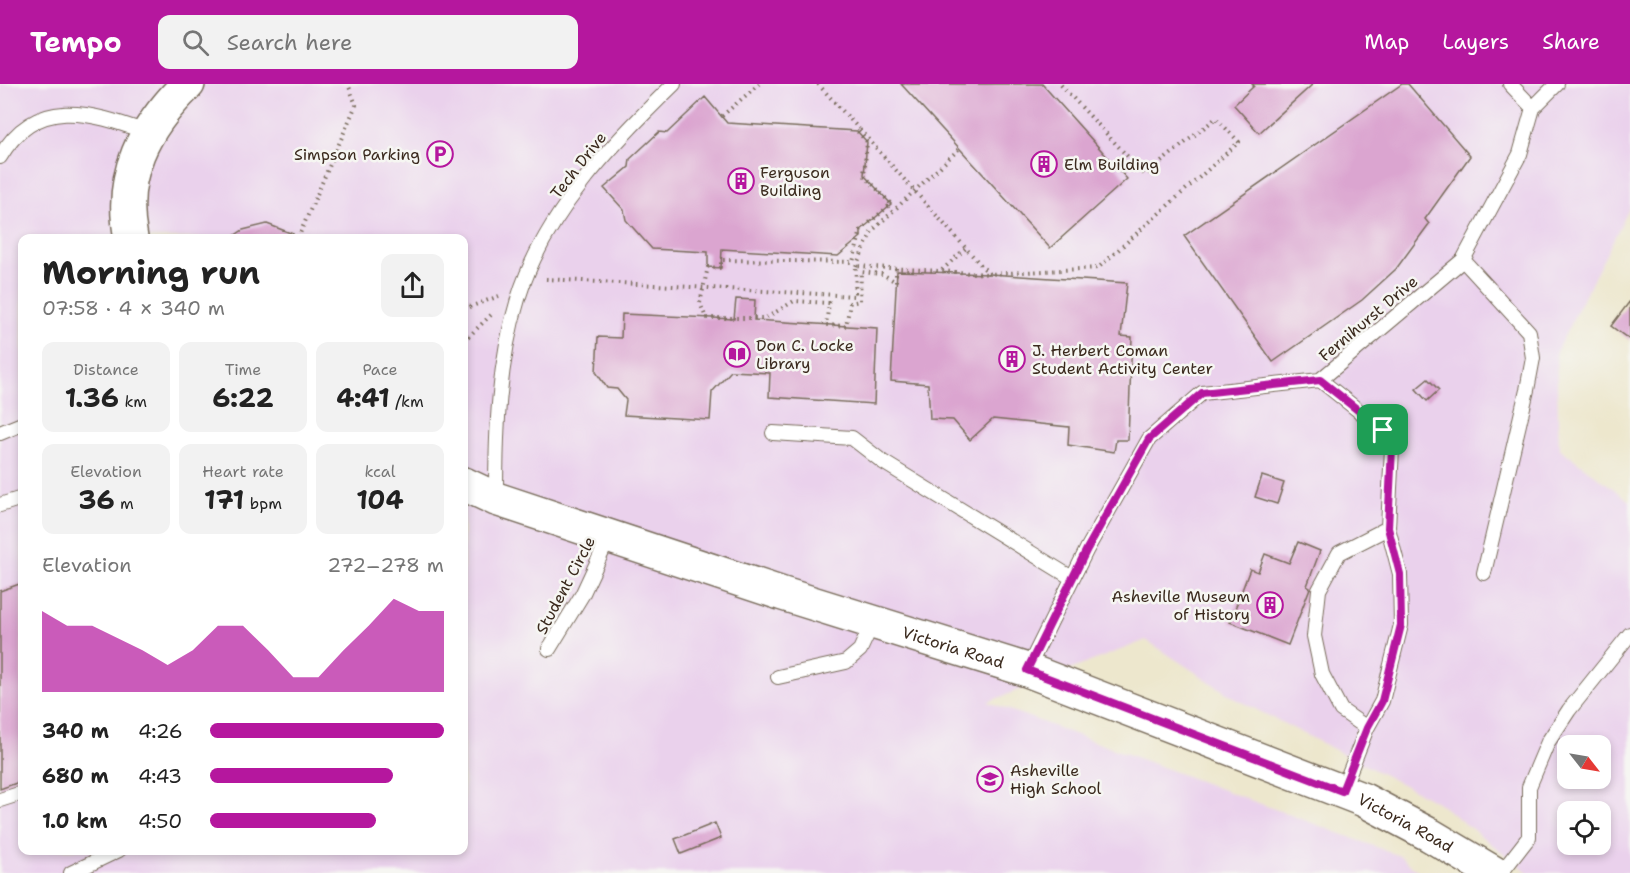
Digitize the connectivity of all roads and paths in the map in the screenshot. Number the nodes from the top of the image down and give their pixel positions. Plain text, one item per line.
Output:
1 (188, 84) edge
2 (348, 84) edge
3 (674, 84) edge
4 (759, 84) edge
5 (818, 84) edge
6 (1060, 84) edge
7 (1510, 84) edge
8 (1557, 84) edge
9 (1533, 108) junction
10 (722, 116) dead end
11 (859, 129) junction
12 (146, 132) junction
13 (960, 148) dead end
14 (0, 157) edge
15 (915, 190) junction
16 (131, 234) edge
17 (300, 234) edge
18 (966, 248) junction
19 (1463, 260) junction
20 (856, 266) junction
21 (896, 268) junction
22 (941, 271) junction
23 (989, 274) junction
24 (525, 279) junction
25 (702, 286) junction
26 (506, 293) dead end
27 (468, 307) edge
28 (495, 312) dead end
29 (468, 337) edge
30 (1320, 380) junction
31 (18, 426) edge
32 (0, 433) edge
33 (773, 433) dead end
34 (468, 474) edge
35 (468, 486) edge
36 (18, 499) edge
37 (496, 499) junction
38 (0, 505) edge
39 (1388, 528) junction
40 (609, 537) junction
41 (1484, 573) dead end
42 (1072, 578) junction
43 (873, 622) junction
44 (1630, 634) edge
45 (549, 649) dead end
46 (1027, 670) junction
47 (778, 677) dead end
48 (1367, 728) junction
49 (1342, 791) junction
50 (18, 794) edge
51 (0, 800) edge
52 (109, 855) edge
53 (71, 873) edge
54 (1494, 873) edge
55 (1501, 873) edge

1 - 12 street
2 - 17 path
3 - 24 lane, Tech Drive
4 - 10 path
5 - 11 path
6 - 23 path
7 - 9 lane
8 - 9 lane, Fernihurst Drive
9 - 19 lane, Fernihurst Drive
11 - 15 path
11 - 25 path
12 - 14 lane
12 - 16 street
13 - 15 path
15 - 18 path
15 - 20 path
18 - 22 path
18 - 23 path
19 - 30 lane, Fernihurst Drive
19 - 41 lane
20 - 21 path
20 - 25 path
21 - 22 path
21 - 25 path
22 - 23 path
24 - 25 path
24 - 37 lane, Tech Drive
26 - 27 path
28 - 29 path
30 - 39 lane
30 - 42 lane, Fernihurst Drive
31 - 32 lane
33 - 42 lane
34 - 37 lane
35 - 37 street, Victoria Road
36 - 38 lane
37 - 40 street, Victoria Road
39 - 48 lane
39 - 48 lane
40 - 43 street, Victoria Road
40 - 45 lane, Student Circle
42 - 46 lane, Fernihurst Drive
43 - 46 street, Victoria Road
43 - 47 lane
44 - 55 lane
46 - 49 street, Victoria Road
48 - 49 lane
49 - 54 street, Victoria Road
50 - 51 lane
52 - 53 lane

